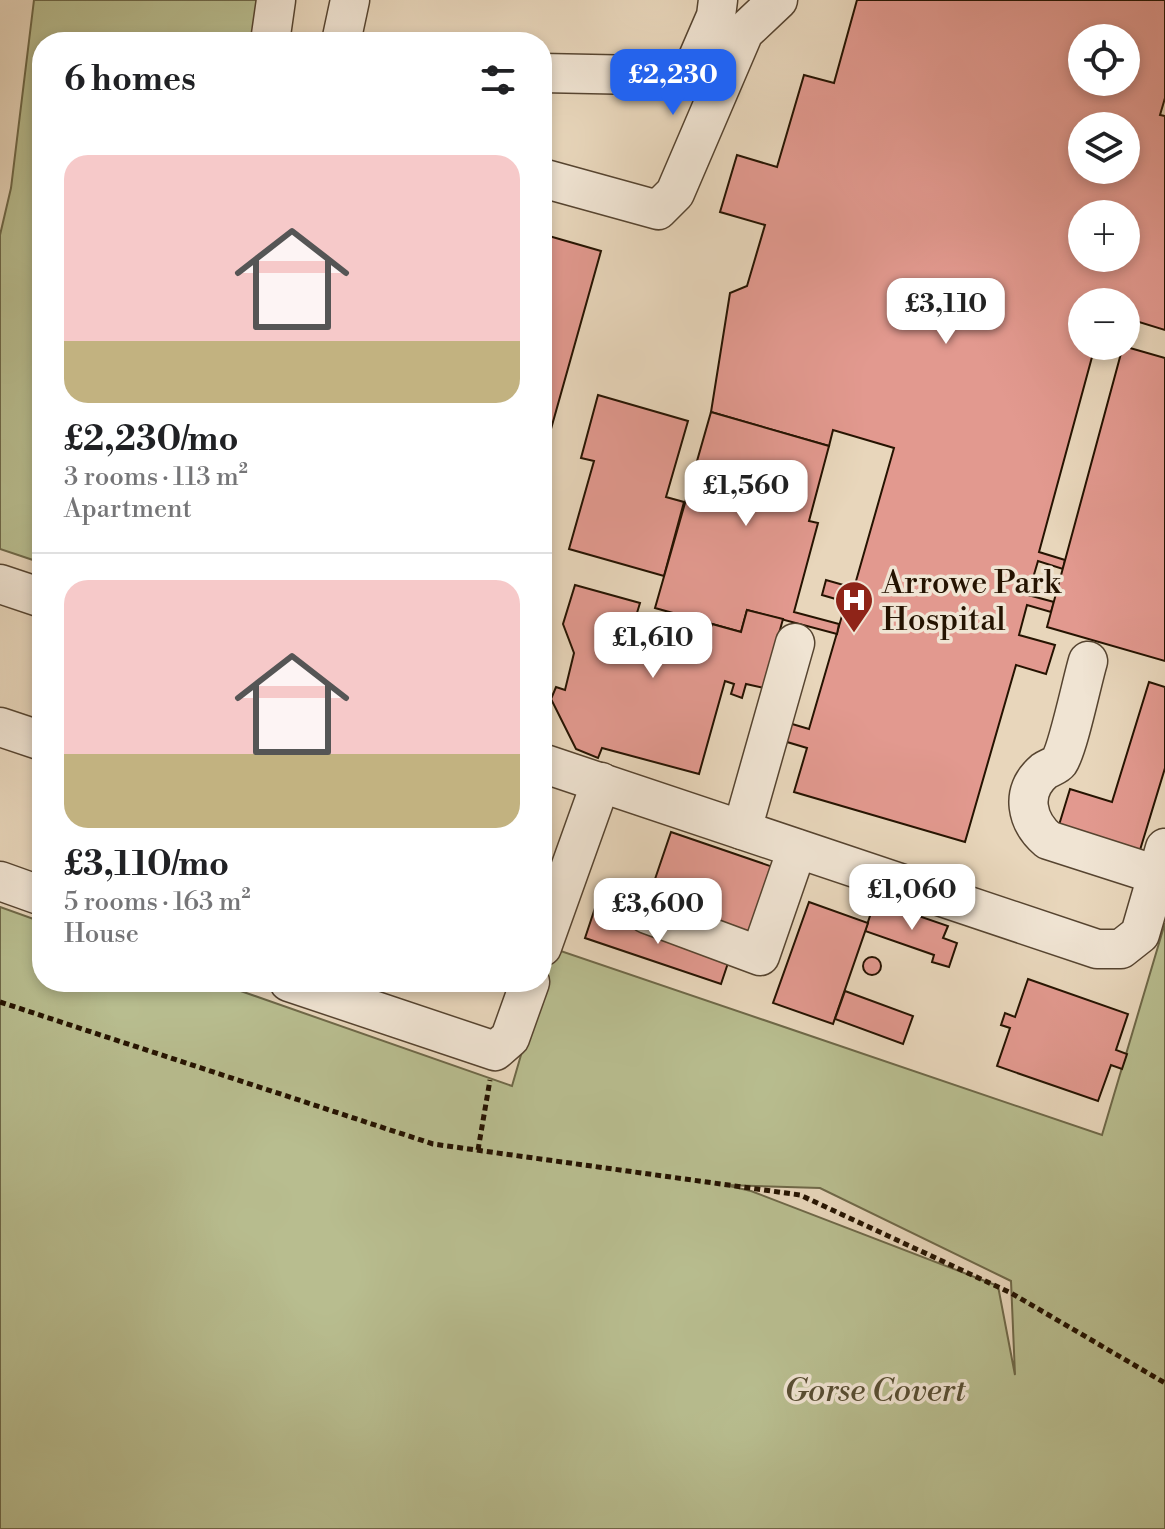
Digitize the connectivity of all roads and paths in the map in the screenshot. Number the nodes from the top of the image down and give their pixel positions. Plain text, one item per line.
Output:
1 (718, 0) edge
2 (778, 0) edge
3 (350, 1) edge
4 (343, 32) edge
5 (552, 73) edge
6 (552, 181) edge
7 (0, 584) edge
8 (32, 595) edge
9 (795, 643) dead end
10 (1088, 661) dead end
11 (0, 727) edge
12 (32, 738) edge
13 (552, 766) edge
14 (601, 782) junction
15 (742, 830) junction
16 (797, 849) junction
17 (1161, 862) edge
18 (0, 881) edge
19 (32, 892) edge
20 (647, 914) dead end
21 (552, 919) edge
22 (319, 992) edge
23 (526, 992) edge
24 (0, 1002) edge
25 (495, 1051) junction
26 (478, 1150) junction
27 (1165, 1383) edge

1 - 5 street
2 - 6 street
3 - 4 street
7 - 8 street
9 - 15 street
10 - 17 street
11 - 12 street
13 - 14 street
14 - 15 street
14 - 21 street
15 - 16 street
16 - 17 street
16 - 20 street
18 - 19 street
22 - 25 street
23 - 25 street
24 - 26 path
25 - 26 path
26 - 27 path

